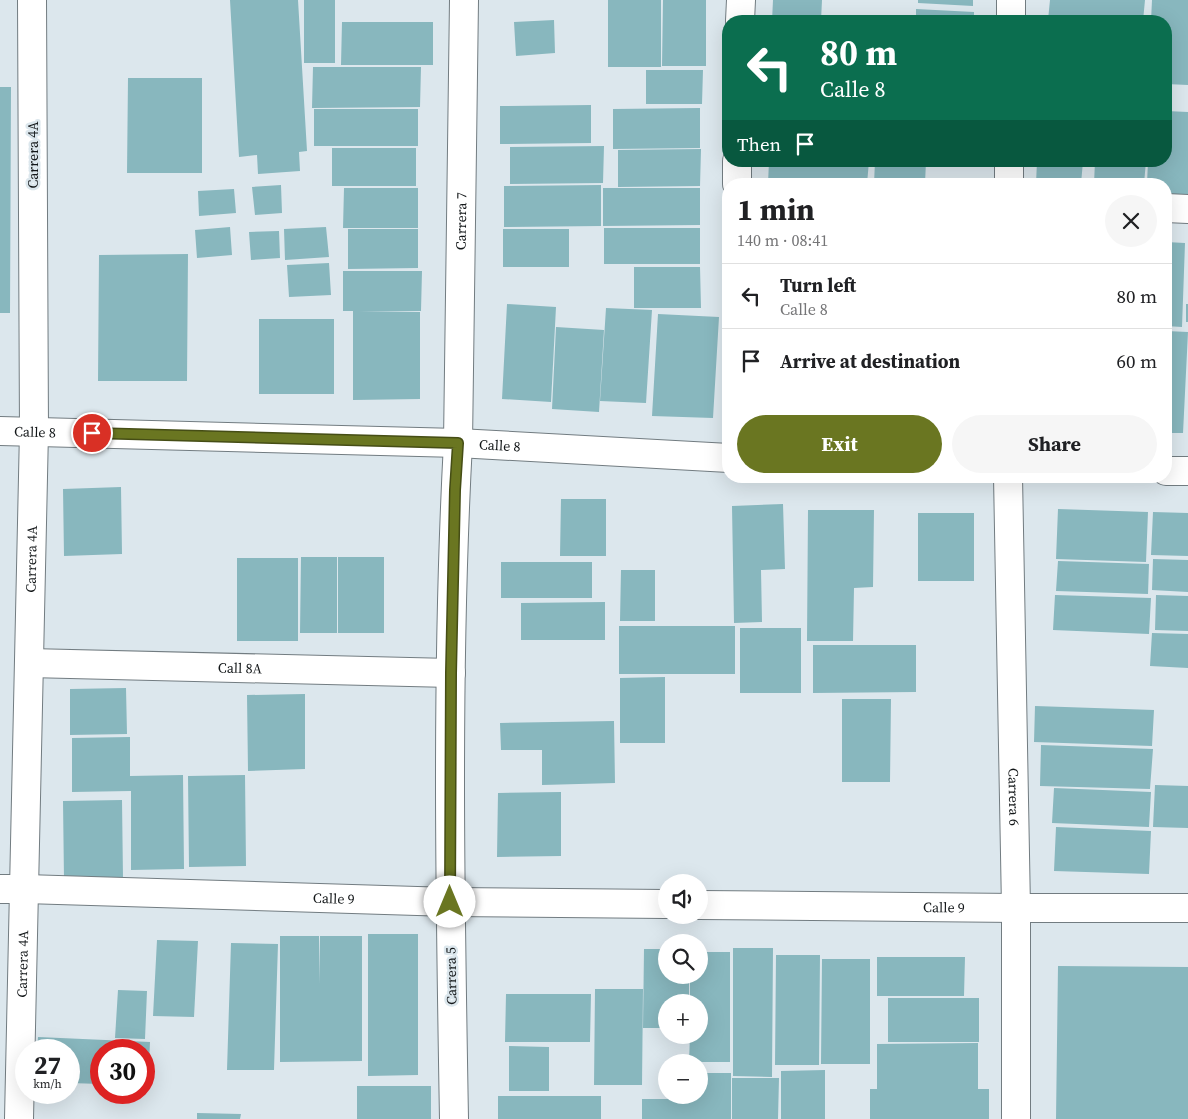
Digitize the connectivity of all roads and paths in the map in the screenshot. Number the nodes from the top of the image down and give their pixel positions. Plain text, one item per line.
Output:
1 (32, 0) edge
2 (464, 0) edge
3 (741, 0) edge
4 (1011, 0) edge
5 (740, 15) edge
6 (1011, 15) edge
7 (1172, 208) edge
8 (1188, 209) edge
9 (0, 431) edge
10 (34, 431) junction
11 (458, 443) junction
12 (722, 458) edge
13 (1172, 471) edge
14 (1188, 471) edge
15 (1008, 483) edge
16 (30, 663) junction
17 (451, 673) junction
18 (12, 889) edge
19 (450, 902) junction
20 (658, 904) edge
21 (708, 905) edge
22 (1016, 908) junction
23 (1188, 908) edge
24 (19, 1119) edge
25 (454, 1119) edge
26 (1016, 1119) edge

1 - 10 street, Carrera 4A
2 - 11 street, Carrera 7
3 - 5 street
4 - 6 street
7 - 8 street
9 - 10 street, Calle 8
10 - 11 street, Calle 8
10 - 16 street, Carrera 4A
11 - 12 street, Calle 8
11 - 17 street, Carrera 5
13 - 14 street
15 - 22 street, Carrera 6
16 - 17 street, Call 8A
16 - 18 street, Carrera 4A
17 - 19 street, Carrera 5
18 - 19 street, Calle 9
18 - 24 street, Carrera 4A
19 - 20 street, Calle 9
19 - 25 street, Carrera 5
21 - 22 street, Calle 9
22 - 23 street, Calle 9
22 - 26 street, Carrera 6

